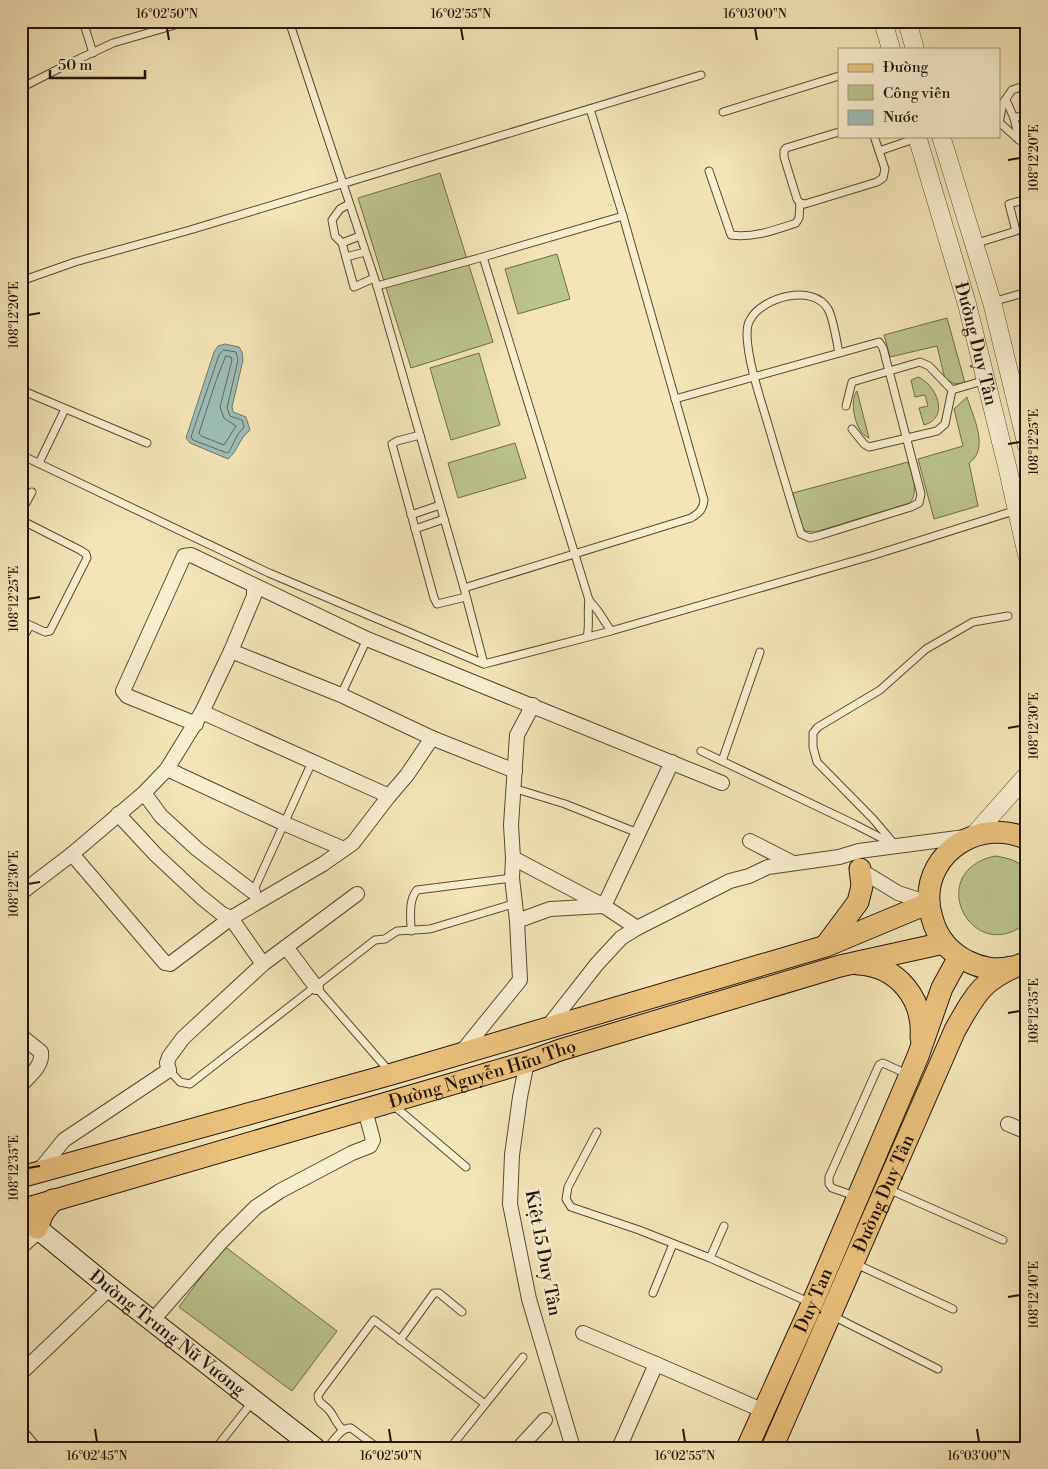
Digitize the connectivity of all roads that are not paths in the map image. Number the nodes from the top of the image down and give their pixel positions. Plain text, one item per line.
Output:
1 (83, 21) edge
2 (189, 21) edge
3 (289, 21) edge
4 (883, 21) edge
5 (907, 21) edge
6 (891, 48) edge
7 (915, 48) edge
8 (93, 52) junction
9 (700, 75) dead end
10 (838, 76) edge
11 (1027, 85) edge
12 (21, 88) edge
13 (1006, 100) junction
14 (590, 109) junction
15 (723, 112) dead end
16 (1027, 114) edge
17 (1014, 118) junction
18 (1000, 123) edge
19 (838, 132) edge
20 (875, 138) edge
21 (914, 138) edge
22 (917, 138) edge
23 (945, 138) edge
24 (1023, 140) edge
25 (879, 151) junction
26 (709, 171) dead end
27 (343, 182) junction
28 (957, 189) junction
29 (935, 195) junction
30 (1027, 199) edge
31 (800, 203) junction
32 (349, 204) junction
33 (623, 216) junction
34 (360, 236) junction
35 (342, 243) junction
36 (974, 244) junction
37 (365, 252) junction
38 (346, 256) junction
39 (483, 257) junction
40 (374, 278) junction
41 (21, 281) edge
42 (377, 286) junction
43 (1027, 292) edge
44 (992, 302) junction
45 (839, 353) junction
46 (889, 371) junction
47 (754, 377) junction
48 (986, 380) junction
49 (21, 390) edge
50 (952, 390) junction
51 (675, 399) junction
52 (846, 406) dead end
53 (65, 408) junction
54 (1023, 410) edge
55 (852, 429) dead end
56 (420, 435) junction
57 (906, 438) junction
58 (147, 443) dead end
59 (1027, 446) edge
60 (21, 455) edge
61 (39, 463) junction
62 (32, 492) dead end
63 (440, 505) junction
64 (1022, 509) edge
65 (21, 512) edge
66 (411, 514) junction
67 (444, 519) junction
68 (21, 520) edge
69 (415, 528) junction
70 (575, 553) junction
71 (1027, 555) edge
72 (254, 586) junction
73 (464, 588) junction
74 (466, 597) junction
75 (589, 600) junction
76 (1008, 616) dead end
77 (21, 622) edge
78 (30, 626) junction
79 (611, 631) junction
80 (587, 637) junction
81 (367, 639) junction
82 (21, 640) edge
83 (231, 651) junction
84 (760, 652) dead end
85 (484, 664) junction
86 (341, 695) junction
87 (533, 705) junction
88 (199, 718) junction
89 (432, 738) junction
90 (700, 751) dead end
91 (722, 761) junction
92 (312, 762) junction
93 (672, 762) junction
94 (167, 769) junction
95 (515, 772) junction
96 (1027, 775) edge
97 (722, 783) dead end
98 (514, 788) junction
99 (144, 793) junction
100 (389, 796) junction
101 (118, 814) junction
102 (283, 823) junction
103 (638, 833) junction
104 (973, 836) junction
105 (1027, 839) edge
106 (750, 841) dead end
107 (896, 846) junction
108 (344, 849) junction
109 (72, 854) junction
110 (839, 857) junction
111 (513, 858) junction
112 (793, 863) junction
113 (860, 869) junction
114 (512, 878) junction
115 (253, 892) joint
116 (21, 893) edge
117 (357, 894) dead end
118 (514, 904) junction
119 (929, 904) junction
120 (604, 906) junction
121 (231, 918) junction
122 (516, 921) junction
123 (637, 928) junction
124 (411, 931) junction
125 (826, 946) junction
126 (286, 947) junction
127 (951, 950) junction
128 (1025, 962) edge
129 (263, 964) junction
130 (840, 966) junction
131 (316, 987) junction
132 (546, 1030) junction
133 (21, 1036) edge
134 (460, 1054) junction
135 (918, 1056) junction
136 (527, 1062) junction
137 (169, 1070) junction
138 (392, 1074) junction
139 (910, 1076) junction
140 (21, 1085) edge
141 (390, 1103) junction
142 (365, 1110) junction
143 (1008, 1124) dead end
144 (597, 1132) dead end
145 (1027, 1132) edge
146 (466, 1168) dead end
147 (30, 1174) edge
148 (885, 1188) junction
149 (857, 1197) junction
150 (54, 1200) junction
151 (21, 1210) edge
152 (33, 1224) edge
153 (724, 1226) dead end
154 (1003, 1240) dead end
155 (673, 1244) junction
156 (21, 1247) edge
157 (710, 1258) junction
158 (854, 1264) junction
159 (110, 1288) junction
160 (653, 1293) dead end
161 (821, 1309) junction
162 (953, 1309) dead end
163 (462, 1312) dead end
164 (152, 1321) junction
165 (583, 1333) dead end
166 (400, 1340) junction
167 (523, 1357) dead end
168 (656, 1364) junction
169 (938, 1369) dead end
170 (21, 1373) edge
171 (254, 1400) junction
172 (485, 1404) junction
173 (764, 1411) junction
174 (545, 1420) dead end
175 (21, 1428) edge
176 (343, 1430) junction
177 (522, 1447) edge
178 (37, 1448) edge
179 (216, 1448) edge
180 (315, 1448) edge
181 (327, 1448) edge
182 (378, 1448) edge
183 (450, 1448) edge
184 (573, 1448) edge
185 (619, 1448) edge
186 (747, 1448) edge
187 (772, 1448) edge

1 - 8 lane
2 - 8 lane
3 - 27 lane
4 - 6 street
5 - 7 street
8 - 12 lane
9 - 14 lane
10 - 15 lane
11 - 13 lane
13 - 17 lane
13 - 18 lane
14 - 27 lane
14 - 33 lane
16 - 17 lane
17 - 24 lane
18 - 24 lane
19 - 31 lane
20 - 25 lane
21 - 25 lane
22 - 29 street, Đường Duy Tân
23 - 28 street, Đường Duy Tân
25 - 31 lane
26 - 31 lane
27 - 32 lane
27 - 41 lane
28 - 29 street
28 - 36 street, Đường Duy Tân
29 - 48 street, Đường Duy Tân
30 - 36 lane
32 - 34 lane
32 - 35 lane
33 - 39 lane
33 - 51 lane
34 - 35 lane
34 - 37 lane
35 - 38 lane
36 - 44 street, Đường Duy Tân
37 - 38 lane
37 - 40 lane
38 - 40 lane
39 - 42 lane
39 - 70 lane
40 - 42 lane
42 - 56 lane
43 - 44 lane
44 - 54 street, Đường Duy Tân
45 - 46 lane
45 - 47 lane
45 - 47 lane
46 - 50 lane
46 - 52 lane
46 - 57 lane
47 - 51 lane
47 - 57 lane
48 - 50 lane
48 - 64 street, Đường Duy Tân
49 - 53 lane
50 - 57 lane
51 - 70 lane
53 - 58 lane
53 - 61 lane
54 - 59 street, Đường Duy Tân
55 - 57 lane
56 - 63 lane
56 - 66 lane
60 - 61 lane
61 - 85 lane
62 - 65 lane
63 - 66 lane
63 - 67 lane
64 - 71 street, Đường Duy Tân
64 - 79 lane
66 - 69 lane
67 - 69 lane
67 - 73 lane
68 - 78 lane
69 - 74 lane
70 - 73 lane
70 - 75 lane
72 - 81 street
72 - 83 street
72 - 88 street
73 - 74 lane
74 - 85 lane
75 - 79 lane
75 - 80 lane
76 - 107 lane
77 - 78 lane
78 - 82 lane
79 - 80 lane
80 - 85 lane
81 - 86 lane
81 - 87 street
83 - 86 street
83 - 88 street
84 - 91 lane
86 - 89 street
87 - 93 street
87 - 95 street
88 - 92 street
88 - 94 street
89 - 95 street
89 - 100 street
90 - 91 lane
91 - 107 lane
92 - 100 street
92 - 102 lane
93 - 97 street
93 - 103 street
94 - 99 street
94 - 102 street
95 - 98 street
96 - 104 street
98 - 103 lane
98 - 111 street
99 - 101 street
99 - 115 street
100 - 108 street
101 - 109 street
101 - 121 street
102 - 108 street
102 - 115 lane
103 - 120 street
104 - 105 main road
104 - 107 street
104 - 119 main road
106 - 112 street
107 - 110 street
108 - 121 street
109 - 116 street
109 - 121 street
110 - 112 street
110 - 113 street
111 - 114 street
111 - 120 street
112 - 123 street
113 - 119 street
113 - 125 main road
114 - 118 street
114 - 124 lane
117 - 126 street
118 - 122 street
118 - 124 lane
119 - 125 main road, Đường Nguyễn Hữu Thọ
119 - 127 main road
120 - 122 street
120 - 123 street
121 - 129 street
122 - 134 street
123 - 132 street
124 - 131 lane
125 - 132 main road, Đường Nguyễn Hữu Thọ
126 - 129 street
126 - 131 street
127 - 128 main road
127 - 130 main road, Đường Nguyễn Hữu Thọ
127 - 135 main road, Duy Tan
128 - 148 main road, Đường Duy Tân
129 - 137 street
130 - 135 main road
130 - 136 main road, Đường Nguyễn Hữu Thọ
131 - 137 lane
131 - 138 lane
132 - 134 main road, Đường Nguyễn Hữu Thọ
133 - 140 street
134 - 138 main road, Đường Nguyễn Hữu Thọ
135 - 139 main road, Duy Tan
136 - 141 main road, Đường Nguyễn Hữu Thọ
136 - 184 street, Kiệt 15 Duy Tân
137 - 147 street
138 - 147 main road, Đường Nguyễn Hữu Thọ
139 - 149 main road, Duy Tan
139 - 149 lane
141 - 142 main road, Đường Nguyễn Hữu Thọ
141 - 146 lane
142 - 150 main road, Đường Nguyễn Hữu Thọ
142 - 164 street
143 - 145 street
144 - 155 lane
148 - 154 lane
148 - 158 main road, Đường Duy Tân
149 - 161 main road, Duy Tan
150 - 151 main road, Đường Nguyễn Hữu Thọ
150 - 152 main road
152 - 156 street
152 - 159 main road, Đường Trưng Nữ Vương
153 - 157 lane
155 - 157 lane
155 - 160 lane
157 - 161 lane
158 - 161 main road, Đường Duy Tân
158 - 162 lane
159 - 164 main road, Đường Trưng Nữ Vương
159 - 170 street
161 - 169 lane
161 - 173 main road, Duy Tan
161 - 187 main road, Đường Duy Tân
163 - 166 lane
164 - 171 main road, Đường Trưng Nữ Vương
165 - 168 street
166 - 172 lane
166 - 176 lane
167 - 172 lane
168 - 173 street
168 - 185 street
171 - 179 lane
171 - 180 main road, Đường Trưng Nữ Vương
172 - 183 lane
173 - 186 main road, Duy Tan
174 - 177 street
175 - 178 lane
176 - 181 lane
176 - 182 lane

